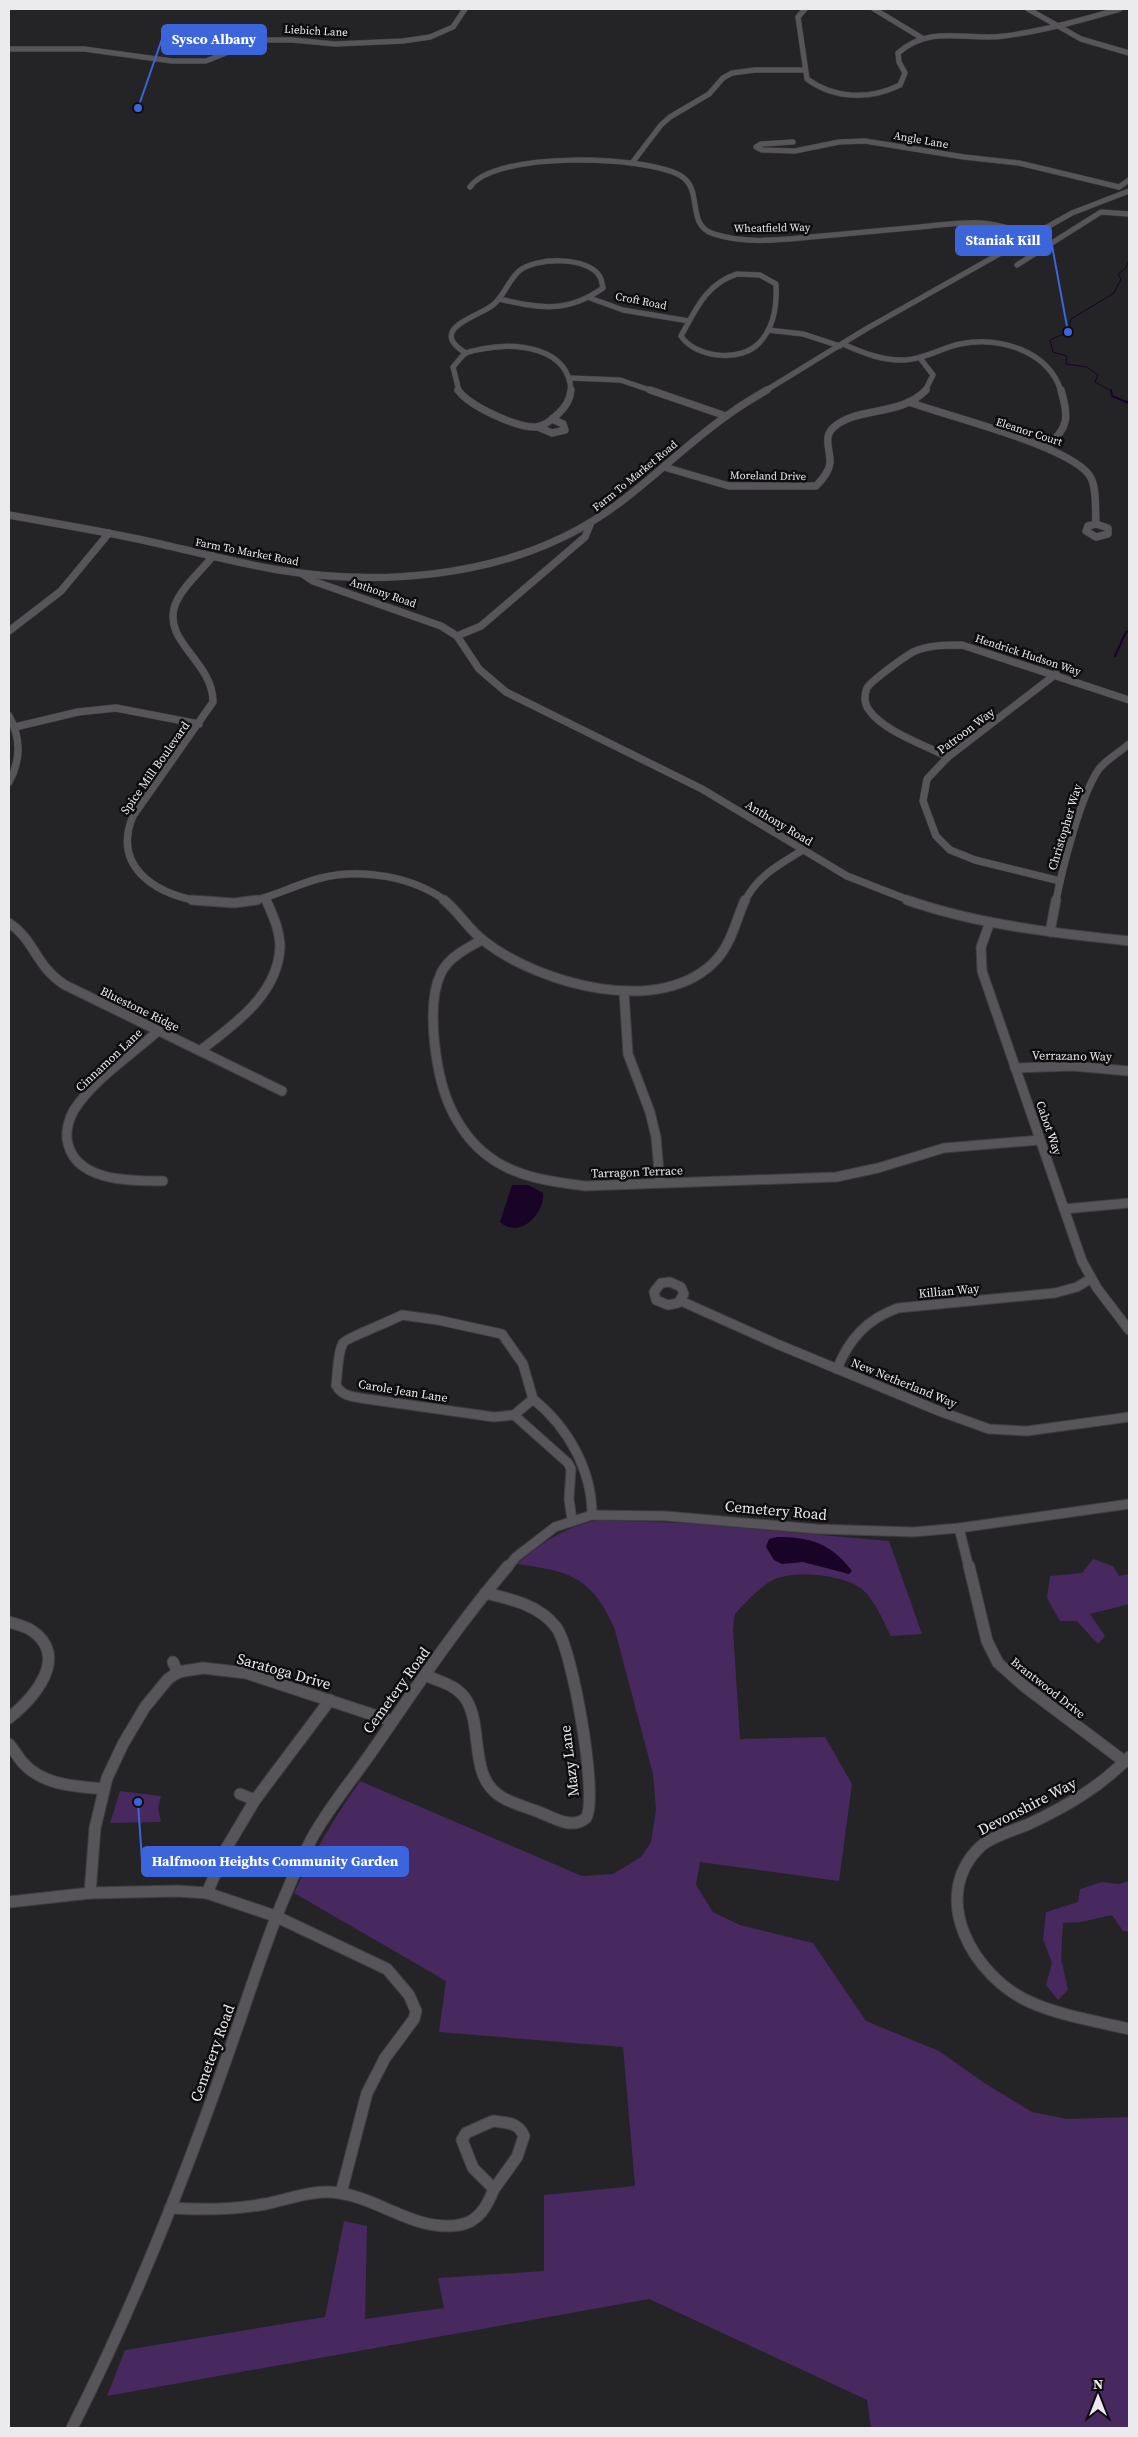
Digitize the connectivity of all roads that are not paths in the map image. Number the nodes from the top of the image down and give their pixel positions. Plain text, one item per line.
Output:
1 (465, 9) edge
2 (805, 9) edge
3 (874, 9) edge
4 (1028, 9) edge
5 (1120, 9) edge
6 (1060, 26) junction
7 (922, 38) junction
8 (9, 49) edge
9 (1129, 53) edge
10 (805, 70) junction
11 (792, 142) dead end
12 (632, 163) junction
13 (1129, 180) edge
14 (470, 186) dead end
15 (1121, 190) junction
16 (1129, 191) edge
17 (1129, 214) edge
18 (1032, 235) junction
19 (1017, 265) dead end
20 (590, 298) junction
21 (499, 299) junction
22 (689, 321) junction
23 (768, 330) junction
24 (841, 345) junction
25 (466, 353) junction
26 (920, 358) junction
27 (570, 378) junction
28 (909, 402) junction
29 (724, 417) junction
30 (552, 419) junction
31 (538, 427) junction
32 (1047, 447) junction
33 (664, 466) junction
34 (815, 486) joint
35 (9, 515) edge
36 (1096, 524) dead end
37 (590, 525) junction
38 (109, 533) junction
39 (213, 556) junction
40 (301, 574) junction
41 (9, 631) edge
42 (457, 636) junction
43 (1056, 674) junction
44 (1129, 700) edge
45 (9, 716) edge
46 (199, 724) junction
47 (15, 727) junction
48 (1129, 744) edge
49 (948, 757) junction
50 (9, 782) edge
51 (803, 850) junction
52 (1060, 881) junction
53 (265, 898) junction
54 (990, 922) junction
55 (9, 923) edge
56 (1050, 932) junction
57 (482, 940) junction
58 (1129, 941) edge
59 (624, 992) junction
60 (158, 1031) junction
61 (202, 1050) junction
62 (1015, 1068) junction
63 (1129, 1071) edge
64 (282, 1091) dead end
65 (1040, 1140) junction
66 (163, 1180) dead end
67 (660, 1183) junction
68 (1129, 1203) edge
69 (1064, 1209) junction
70 (1090, 1279) junction
71 (681, 1301) dead end
72 (1129, 1330) edge
73 (837, 1369) junction
74 (533, 1398) junction
75 (514, 1415) junction
76 (1129, 1417) edge
77 (1129, 1504) edge
78 (592, 1515) junction
79 (572, 1520) junction
80 (959, 1528) junction
81 (485, 1593) junction
82 (9, 1622) edge
83 (173, 1662) dead end
84 (178, 1673) junction
85 (425, 1675) junction
86 (330, 1700) junction
87 (9, 1718) edge
88 (392, 1721) junction
89 (9, 1744) edge
90 (1127, 1759) edge
91 (104, 1789) junction
92 (240, 1794) dead end
93 (255, 1800) junction
94 (90, 1893) junction
95 (207, 1893) junction
96 (9, 1902) edge
97 (275, 1916) junction
98 (1129, 2029) edge
99 (494, 2189) junction
100 (341, 2193) junction
101 (170, 2208) junction
102 (72, 2428) edge

1 - 8 street, Liebich Lane
2 - 10 street
3 - 7 street
4 - 6 street
5 - 6 street
6 - 7 street
6 - 9 street
7 - 10 street
10 - 12 street
11 - 15 street, Angle Lane
12 - 14 street, Wheatfield Way
12 - 18 street, Wheatfield Way
13 - 15 street
15 - 16 street, Farm To Market Road
15 - 18 street, Farm To Market Road
17 - 19 street
18 - 24 street, Farm To Market Road
20 - 21 street
20 - 21 street
20 - 22 street, Croft Road
21 - 25 street
22 - 23 street
22 - 23 street
23 - 24 street
24 - 26 street
24 - 29 street, Farm To Market Road
25 - 27 street
25 - 31 street
26 - 28 street
26 - 32 street
27 - 29 street
27 - 30 street
28 - 32 street, Eleanor Court
28 - 34 street
29 - 33 street, Farm To Market Road
30 - 31 street
30 - 31 street
32 - 36 street, Eleanor Court
33 - 34 street, Moreland Drive
33 - 37 street, Farm To Market Road
35 - 38 street, Farm To Market Road
37 - 40 street, Farm To Market Road
37 - 42 street
38 - 39 street, Farm To Market Road
38 - 41 street
39 - 40 street, Farm To Market Road
39 - 46 street, Spice Mill Boulevard
40 - 42 street, Anthony Road
42 - 51 street, Anthony Road
43 - 44 street, Hendrick Hudson Way
43 - 49 street, Patroon Way
43 - 49 street, Hendrick Hudson Way
45 - 47 street
46 - 47 street
46 - 53 street, Spice Mill Boulevard
47 - 50 street
48 - 52 street, Christopher Way
49 - 52 street, Patroon Way
51 - 54 street, Anthony Road
51 - 59 street, Spice Mill Boulevard
52 - 56 street, Christopher Way
53 - 57 street, Spice Mill Boulevard
53 - 61 street
54 - 56 street, Anthony Road
54 - 62 street, Cabot Way
55 - 60 street, Bluestone Ridge
56 - 58 street, Anthony Road
57 - 59 street, Spice Mill Boulevard
57 - 67 street, Tarragon Terrace
59 - 67 street
60 - 61 street, Bluestone Ridge
60 - 66 street, Cinnamon Lane
61 - 64 street, Bluestone Ridge
62 - 63 street, Verrazano Way
62 - 65 street, Cabot Way
65 - 67 street, Tarragon Terrace
65 - 69 street, Cabot Way
68 - 69 street
69 - 70 street, Cabot Way
70 - 72 street, Cabot Way
70 - 73 street, Killian Way
71 - 73 street, New Netherland Way
73 - 76 street, New Netherland Way
74 - 75 street
74 - 75 street, Carole Jean Lane
74 - 78 street, Carole Jean Lane
75 - 79 street
77 - 80 street, Cemetery Road
78 - 79 street, Cemetery Road
78 - 80 street, Cemetery Road
79 - 81 street, Cemetery Road
80 - 90 street, Brantwood Drive
81 - 85 street, Cemetery Road
81 - 85 street, Mazy Lane
82 - 87 street
83 - 84 street
84 - 86 street, Saratoga Drive
84 - 91 street, Saratoga Drive
85 - 88 street, Cemetery Road
86 - 88 street, Saratoga Drive
86 - 93 street
88 - 97 street, Cemetery Road
89 - 91 street
90 - 98 street, Devonshire Way
91 - 94 street, Saratoga Drive
92 - 93 street
93 - 95 street
94 - 95 street
94 - 96 street
95 - 97 street
97 - 100 street
97 - 101 street, Cemetery Road
99 - 99 street
99 - 100 street
100 - 101 street
101 - 102 street, Cemetery Road

